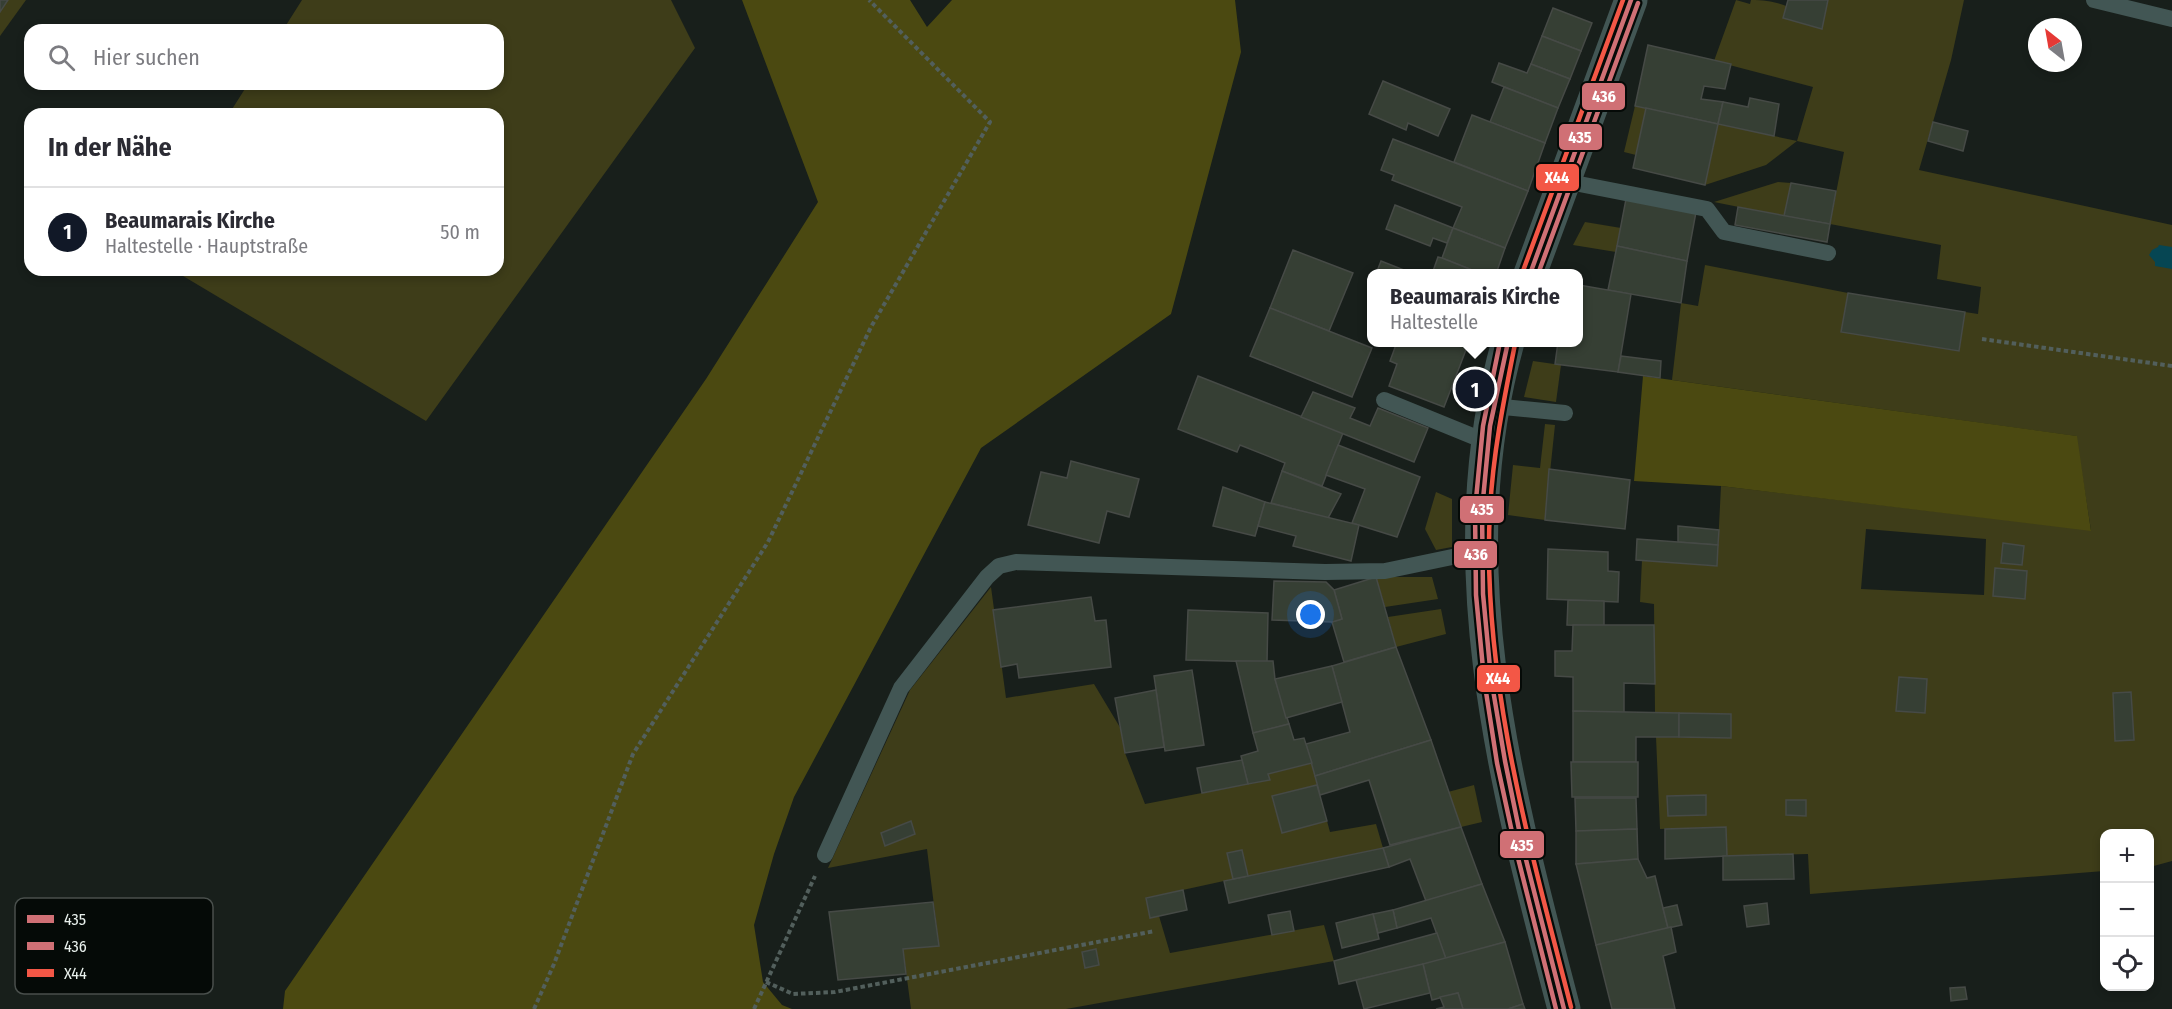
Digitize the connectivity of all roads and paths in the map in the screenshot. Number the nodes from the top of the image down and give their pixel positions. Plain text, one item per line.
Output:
1 (869, 0) edge
2 (1631, 0) edge
3 (2094, 0) edge
4 (2172, 19) edge
5 (1564, 181) junction
6 (1828, 253) dead end
7 (1531, 269) edge
8 (1982, 339) dead end
9 (1507, 347) edge
10 (2172, 366) edge
11 (1384, 400) dead end
12 (1493, 406) junction
13 (1565, 413) dead end
14 (1487, 442) junction
15 (1481, 551) junction
16 (825, 855) joint
17 (1155, 931) dead end
18 (766, 982) junction
19 (534, 1009) edge
20 (754, 1009) edge
21 (1564, 1009) edge

1 - 19 path
2 - 5 street
3 - 4 lane
5 - 6 lane
5 - 7 street
8 - 10 path
9 - 12 street
11 - 14 lane
12 - 13 lane
12 - 14 street
14 - 15 street
15 - 16 lane
15 - 21 street
16 - 18 path
17 - 18 path
18 - 20 path

